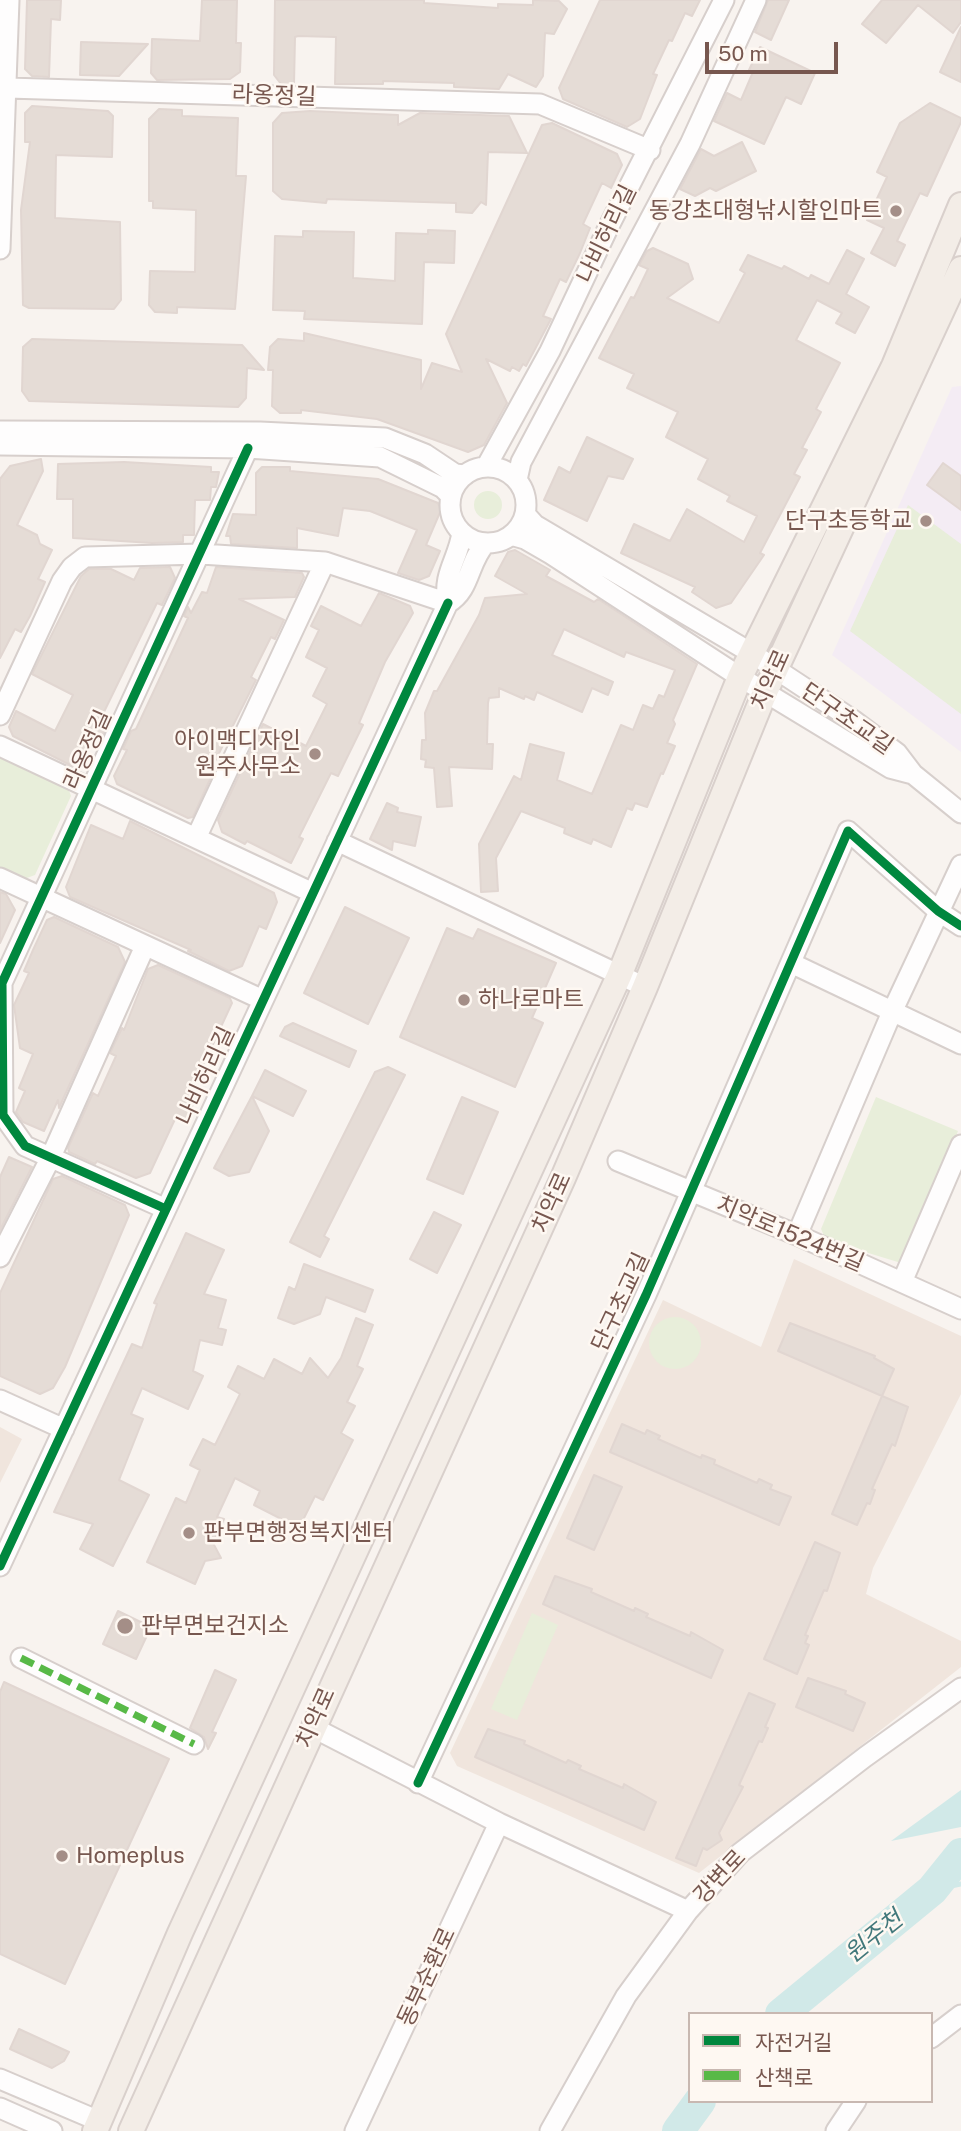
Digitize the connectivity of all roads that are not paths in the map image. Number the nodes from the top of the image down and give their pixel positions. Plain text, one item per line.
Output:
1 (9, 0) edge
2 (724, 0) edge
3 (756, 0) edge
4 (8, 88) junction
5 (650, 150) junction
6 (961, 205) edge
7 (0, 249) edge
8 (961, 269) edge
9 (0, 430) edge
10 (0, 445) edge
11 (248, 448) junction
12 (486, 467) junction
13 (465, 475) junction
14 (517, 480) junction
15 (451, 496) junction
16 (525, 514) junction
17 (462, 533) junction
18 (511, 535) junction
19 (486, 543) junction
20 (201, 554) junction
21 (325, 562) junction
22 (448, 603) junction
23 (753, 654) junction
24 (776, 669) junction
25 (740, 677) junction
26 (765, 692) junction
27 (0, 715) edge
28 (0, 746) edge
29 (913, 774) junction
30 (92, 787) junction
31 (961, 813) edge
32 (197, 836) junction
33 (337, 841) junction
34 (961, 865) edge
35 (0, 877) edge
36 (313, 893) junction
37 (42, 896) junction
38 (938, 911) junction
39 (961, 926) edge
40 (145, 946) junction
41 (790, 963) junction
42 (619, 976) junction
43 (645, 987) junction
44 (263, 1000) junction
45 (892, 1012) junction
46 (961, 1044) edge
47 (1, 1077) edge
48 (961, 1145) edge
49 (50, 1159) junction
50 (618, 1161) dead end
51 (692, 1192) junction
52 (166, 1209) junction
53 (797, 1235) junction
54 (0, 1257) edge
55 (902, 1282) junction
56 (961, 1309) edge
57 (0, 1400) edge
58 (64, 1429) junction
59 (0, 1566) edge
60 (21, 1658) dead end
61 (961, 1688) edge
62 (312, 1727) junction
63 (194, 1744) dead end
64 (418, 1783) junction
65 (499, 1823) junction
66 (688, 1911) junction
67 (961, 2015) edge
68 (933, 2036) edge
69 (0, 2079) edge
70 (855, 2103) edge
71 (0, 2108) edge
72 (105, 2128) edge
73 (52, 2131) edge
74 (131, 2131) edge
75 (355, 2131) edge
76 (550, 2131) edge
77 (836, 2131) edge

1 - 4 street
2 - 5 street, 나비허리길
3 - 14 street
4 - 5 street, 라옹정길
4 - 7 street
5 - 12 street, 나비허리길
6 - 23 main road, 치악로
8 - 24 main road, 치악로
9 - 13 street
10 - 11 street
11 - 15 street
11 - 20 street, 라옹정길
12 - 13 street
12 - 14 street
13 - 15 street
14 - 16 street
15 - 17 street
16 - 18 street
16 - 23 street, 치악로
17 - 19 street
17 - 22 street
18 - 19 street
18 - 25 street, 치악로
19 - 22 street
20 - 21 street
20 - 27 street
20 - 30 street, 라옹정길
21 - 22 street
21 - 32 street
22 - 33 street, 나비허리길
23 - 24 street, 단구초교길
23 - 25 main road, 치악로
24 - 26 main road, 치악로
24 - 29 street, 단구초교길
25 - 26 street, 단구초교길
25 - 42 main road, 치악로
26 - 29 street, 단구초교길
26 - 43 main road, 치악로
28 - 30 street
29 - 31 street, 단구초교길
30 - 32 street, 라옹정길
30 - 37 street, 라옹정길
32 - 36 street, 라옹정길
33 - 36 street, 나비허리길
33 - 42 street
34 - 38 street
35 - 37 street
36 - 44 street, 나비허리길
37 - 40 street
37 - 47 street, 라옹정길
38 - 39 street
38 - 41 street, 단구초교길
38 - 45 street
40 - 44 street
40 - 49 street
41 - 45 street
41 - 51 street, 단구초교길
42 - 43 street
42 - 72 main road, 치악로
43 - 62 main road, 치악로
44 - 52 street, 나비허리길
45 - 46 street
45 - 53 street
47 - 49 street, 라옹정길
48 - 55 street
49 - 52 street, 라옹정길
49 - 54 street
50 - 51 street, 치악로1524번길
51 - 53 street, 치악로1524번길
51 - 64 street, 단구초교길
52 - 58 street, 나비허리길
53 - 55 street, 치악로1524번길
55 - 56 street, 치악로1524번길
57 - 58 street
58 - 59 street, 나비허리길
60 - 63 street
61 - 66 street, 강변로
62 - 64 street
62 - 74 main road, 치악로
64 - 65 street
65 - 66 street
65 - 75 street, 동부순환로
66 - 76 street, 강변로
67 - 68 street
69 - 72 street
70 - 77 street
71 - 73 street

